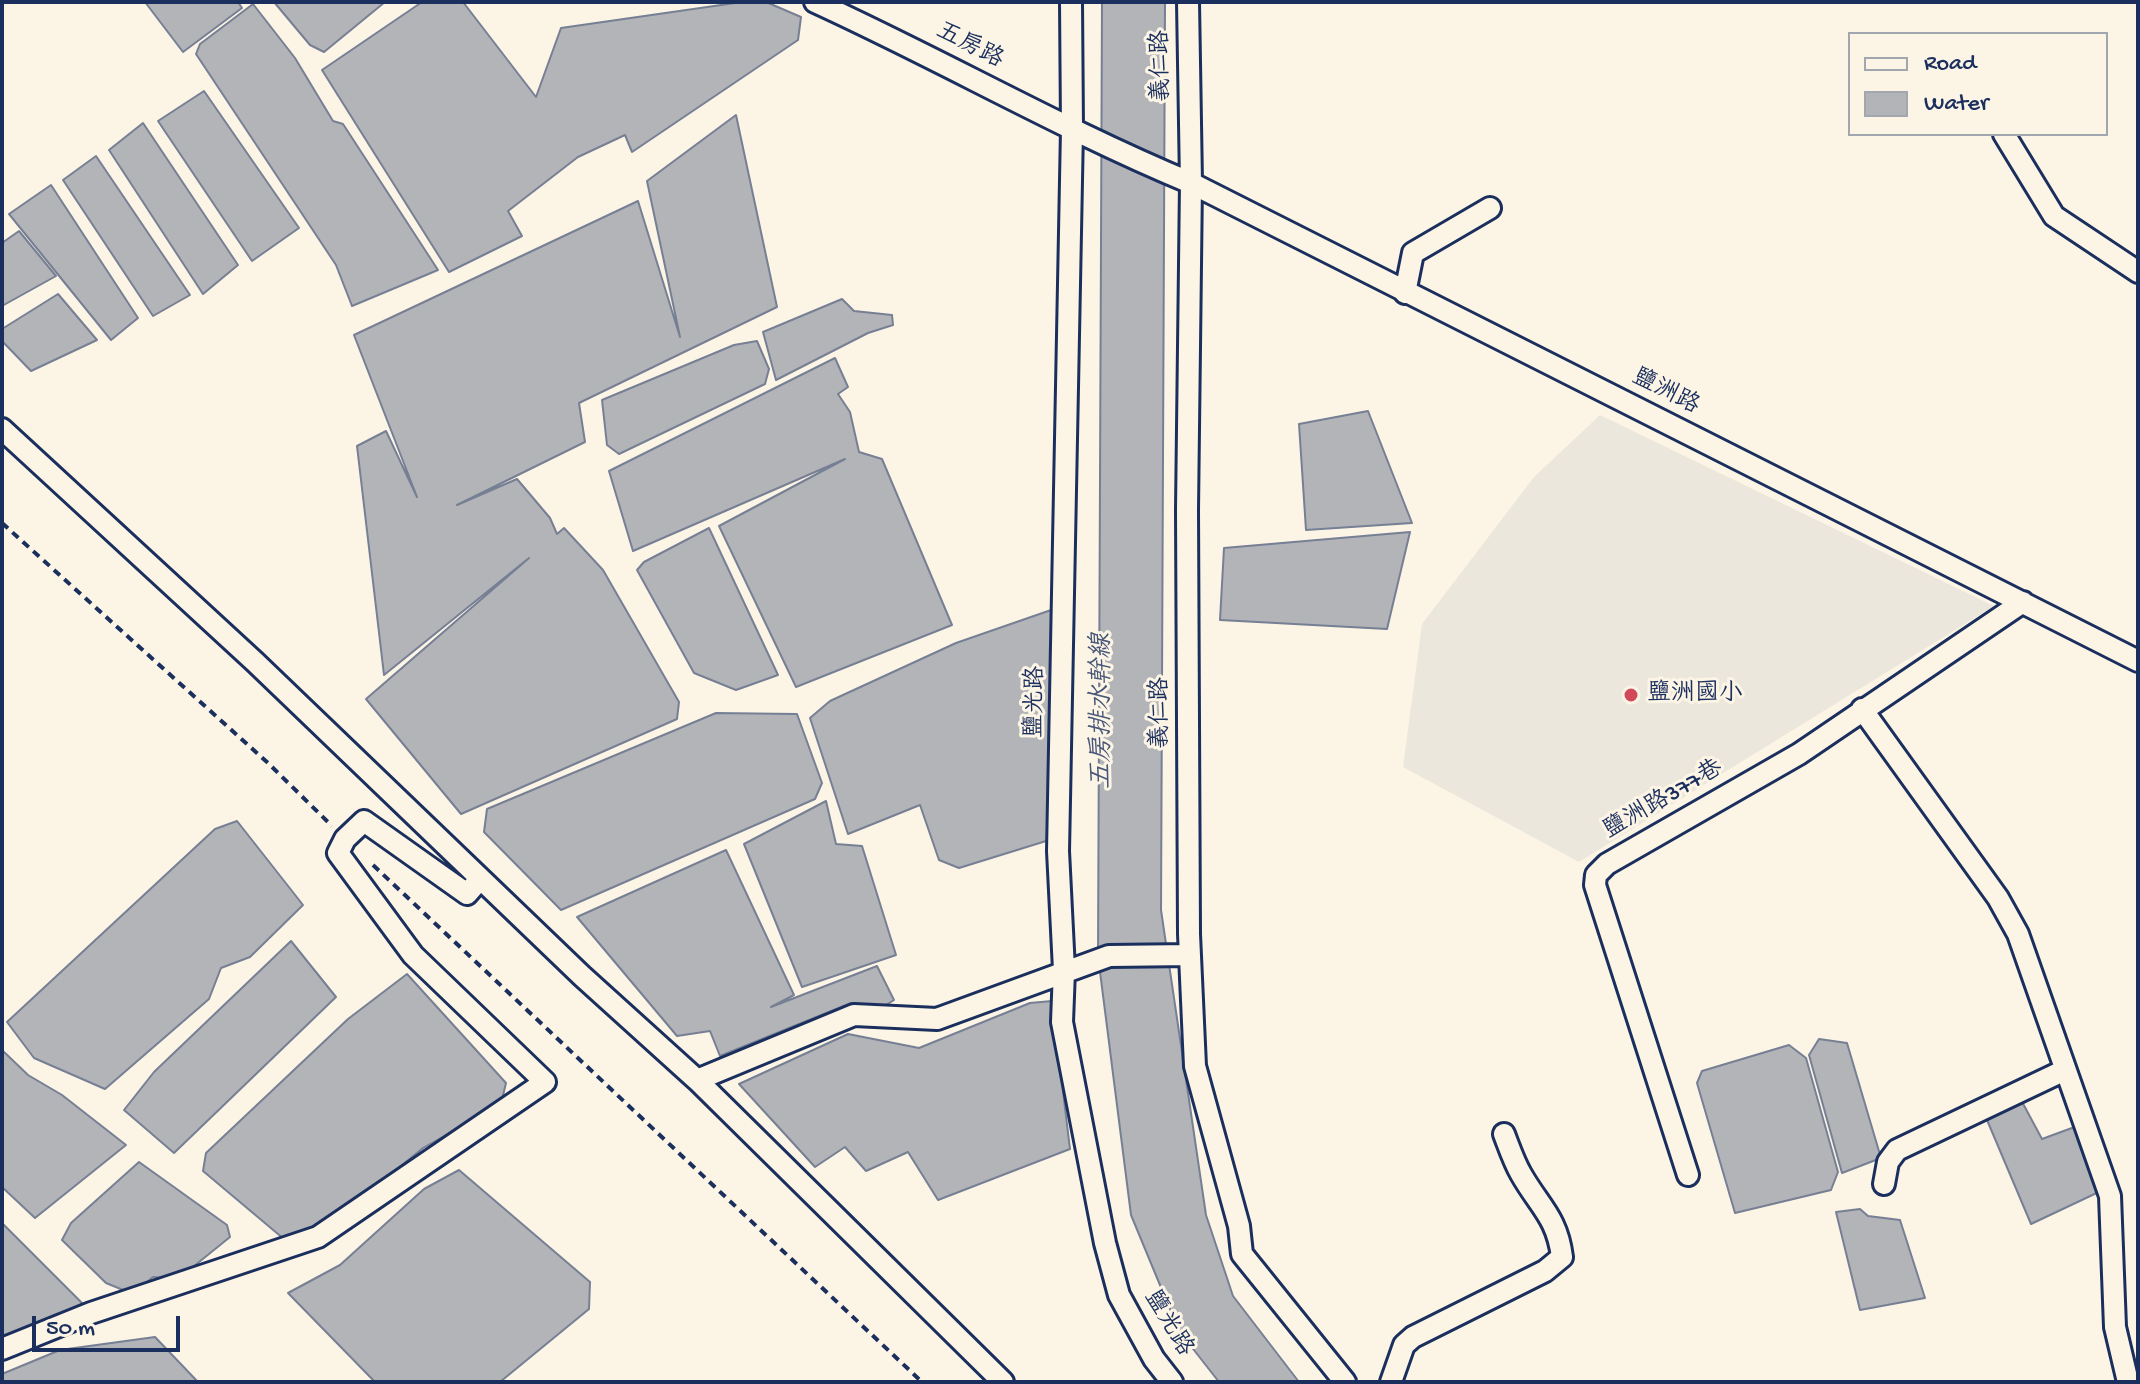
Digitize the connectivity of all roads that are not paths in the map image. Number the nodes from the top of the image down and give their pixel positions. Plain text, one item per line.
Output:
1 (815, 2) edge
2 (1071, 2) edge
3 (1188, 2) edge
4 (1072, 129) junction
5 (2005, 136) edge
6 (1168, 174) joint
7 (1191, 183) junction
8 (1490, 208) dead end
9 (2138, 272) edge
10 (1405, 293) junction
11 (2, 429) edge
12 (2023, 602) junction
13 (2138, 661) edge
14 (1862, 709) junction
15 (480, 879) junction
16 (1182, 955) junction
17 (1064, 970) junction
18 (2065, 1070) junction
19 (697, 1080) junction
20 (1504, 1134) dead end
21 (1688, 1175) dead end
22 (1884, 1184) dead end
23 (2, 1349) edge
24 (1003, 1382) edge
25 (1172, 1382) edge
26 (1345, 1382) edge
27 (1391, 1382) edge
28 (2128, 1382) edge

1 - 4 street, 五房路
2 - 4 street, 鹽光路
3 - 7 street, 義仁路
4 - 6 street, 五房路
4 - 17 street, 鹽光路
5 - 9 street
6 - 7 street, 鹽洲路
7 - 10 street, 鹽洲路
7 - 16 street, 義仁路
8 - 10 street
10 - 12 street, 鹽洲路
11 - 15 street
12 - 13 street, 鹽洲路
12 - 14 street, 鹽洲路377巷
14 - 18 street
14 - 21 street, 鹽洲路377巷
15 - 19 street
15 - 23 street
16 - 17 street
16 - 26 street, 義仁路
17 - 19 street
17 - 25 street, 鹽光路
18 - 22 street
18 - 28 street
19 - 24 street
20 - 27 street

